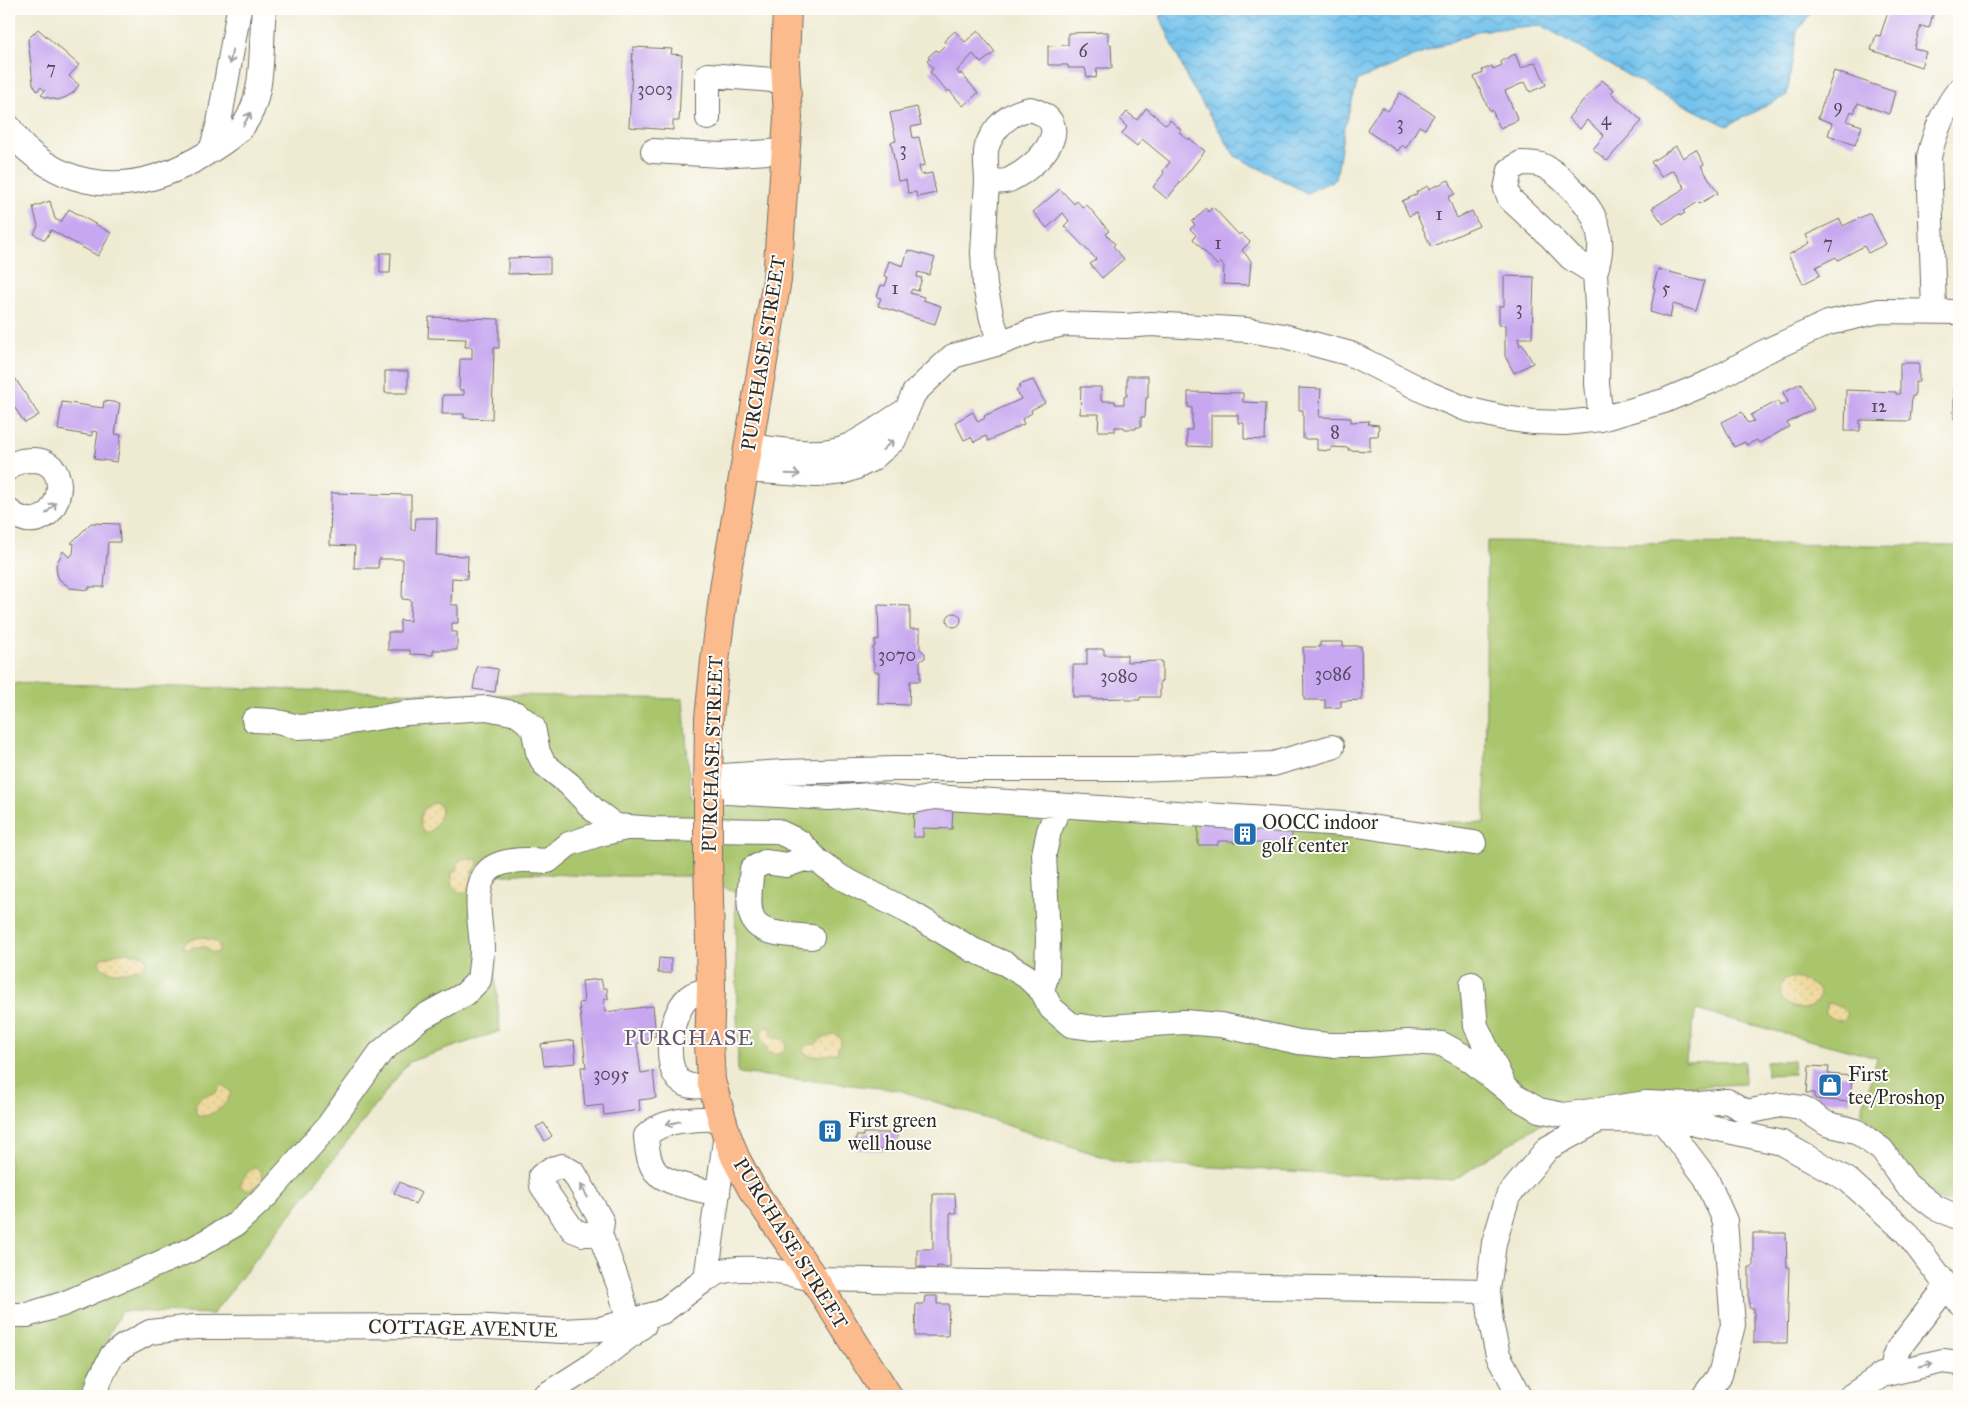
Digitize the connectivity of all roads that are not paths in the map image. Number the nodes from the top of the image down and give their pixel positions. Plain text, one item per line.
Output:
1 (239, 9) edge
2 (264, 9) edge
3 (787, 9) edge
4 (786, 81) junction
5 (1959, 90) edge
6 (708, 118) dead end
7 (9, 127) edge
8 (211, 151) junction
9 (654, 151) dead end
10 (786, 151) junction
11 (988, 182) dead end
12 (1595, 273) junction
13 (1934, 311) junction
14 (1959, 312) edge
15 (1000, 343) junction
16 (907, 410) junction
17 (1601, 419) junction
18 (842, 447) junction
19 (747, 458) junction
20 (9, 468) edge
21 (854, 468) junction
22 (9, 511) edge
23 (254, 720) dead end
24 (1332, 747) dead end
25 (709, 788) junction
26 (1055, 816) dead end
27 (630, 827) junction
28 (1474, 843) dead end
29 (818, 861) junction
30 (812, 937) dead end
31 (1472, 984) dead end
32 (711, 989) junction
33 (1042, 991) junction
34 (712, 1085) junction
35 (1504, 1086) junction
36 (1662, 1120) junction
37 (724, 1126) junction
38 (718, 1194) junction
39 (1959, 1218) edge
40 (600, 1234) dead end
41 (706, 1279) junction
42 (814, 1279) junction
43 (1488, 1291) junction
44 (1953, 1294) edge
45 (9, 1315) edge
46 (630, 1328) junction
47 (1959, 1363) edge
48 (1893, 1372) junction
49 (95, 1396) edge
50 (544, 1396) edge
51 (888, 1396) edge
52 (1520, 1396) edge
53 (1704, 1396) edge
54 (1851, 1396) edge

1 -> 8 street
8 -> 2 street
3 - 4 main road, PURCHASE STREET
4 - 6 street
4 - 10 main road, PURCHASE STREET
5 - 13 street
7 - 8 street
9 - 10 street
10 - 19 main road, PURCHASE STREET
11 - 15 street
12 - 12 street
12 - 17 street
13 - 14 street
13 - 17 street
15 - 16 street
15 - 17 street
16 - 18 street
21 -> 16 street
18 - 19 street
18 - 21 street
19 -> 21 street
19 - 25 main road, PURCHASE STREET
22 -> 20 street
23 - 27 street
24 - 25 street
25 - 28 street
25 - 32 main road, PURCHASE STREET, bridge
26 - 33 street
27 - 29 street
27 - 45 street
29 - 30 street
29 - 33 street
31 - 35 street
32 - 34 main road, PURCHASE STREET
32 - 34 street
33 - 35 street
34 - 37 main road, PURCHASE STREET
35 - 39 street
36 - 43 street
36 - 44 street
36 - 53 street
37 - 38 street
37 -> 38 street
37 - 42 main road, PURCHASE STREET
38 - 41 street
40 - 46 street
41 - 42 street
41 - 46 street
42 - 43 street
42 - 51 main road, PURCHASE STREET
43 - 52 street
44 - 48 street
46 - 49 street, COTTAGE AVENUE
46 - 50 street
48 -> 47 street
48 - 54 street

